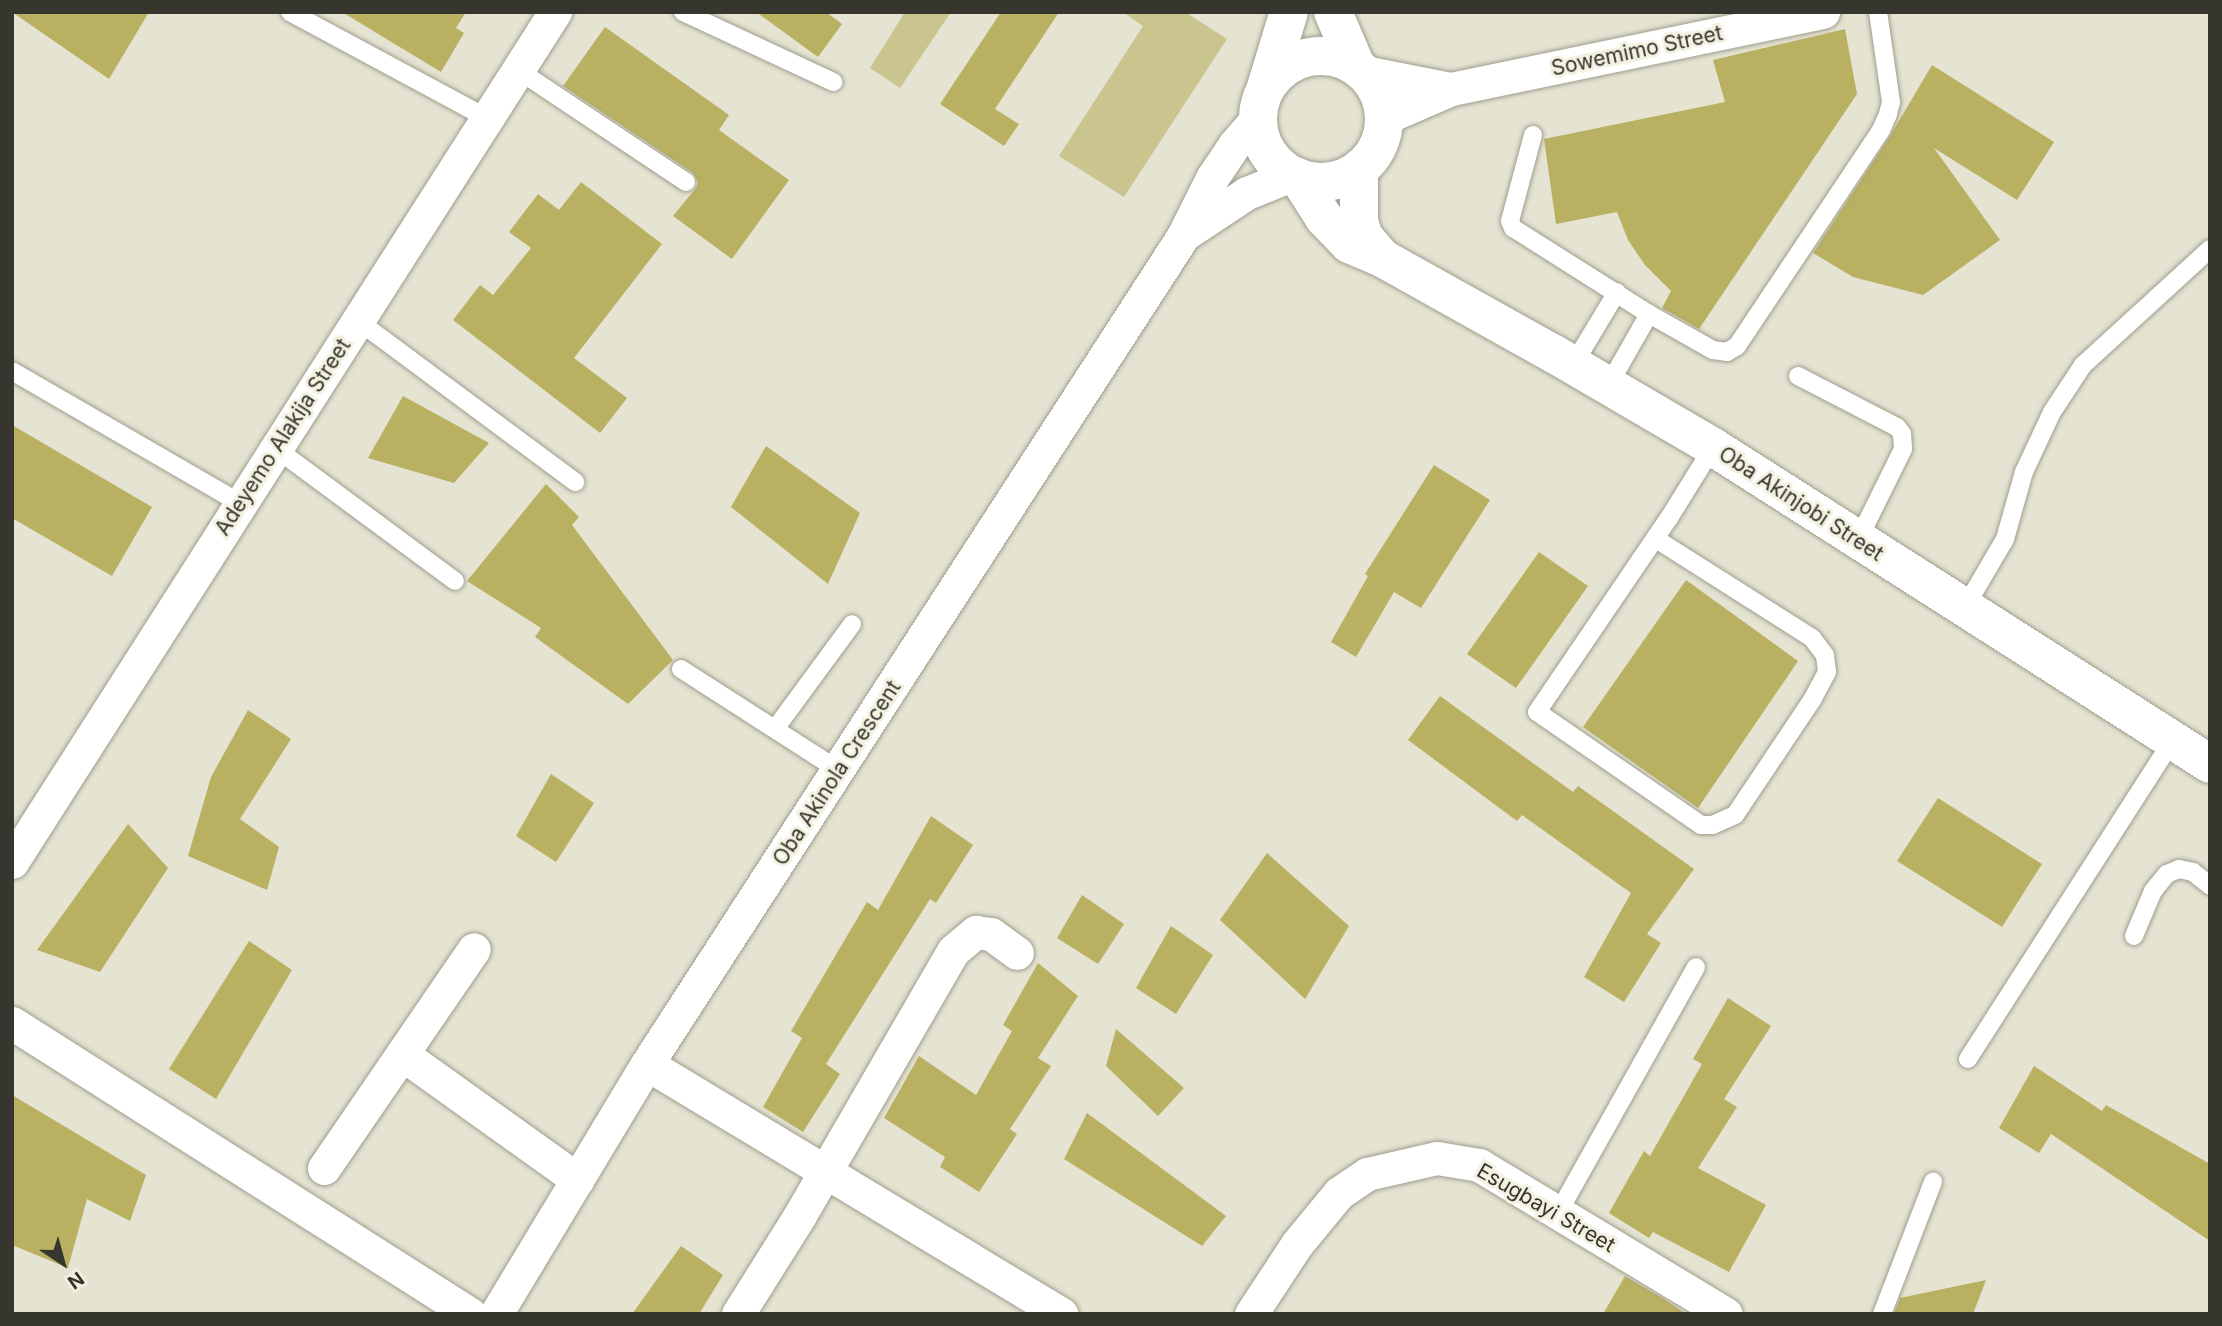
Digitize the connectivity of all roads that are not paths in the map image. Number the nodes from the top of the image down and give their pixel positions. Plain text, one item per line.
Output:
1 (290, 12) edge
2 (555, 12) edge
3 (683, 12) edge
4 (1289, 12) edge
5 (1333, 12) edge
6 (1823, 12) edge
7 (1878, 12) edge
8 (1360, 69) junction
9 (517, 70) junction
10 (833, 82) dead end
11 (1451, 89) junction
12 (1261, 104) junction
13 (486, 118) junction
14 (1384, 118) junction
15 (1533, 135) dead end
16 (1359, 169) junction
17 (1294, 176) junction
18 (686, 181) dead end
19 (1183, 236) junction
20 (2210, 249) edge
21 (1382, 258) junction
22 (1617, 292) junction
23 (1649, 314) junction
24 (358, 320) junction
25 (1573, 365) junction
26 (12, 371) edge
27 (1798, 376) dead end
28 (1608, 386) junction
29 (1713, 447) junction
30 (278, 450) junction
31 (575, 482) dead end
32 (240, 503) junction
33 (1656, 539) junction
34 (1858, 540) junction
35 (455, 581) dead end
36 (1964, 609) junction
37 (852, 624) dead end
38 (681, 668) dead end
39 (775, 729) junction
40 (2172, 741) junction
41 (2210, 764) edge
42 (839, 771) junction
43 (12, 862) edge
44 (2210, 886) edge
45 (2134, 936) dead end
46 (474, 949) dead end
47 (1017, 953) dead end
48 (1696, 967) dead end
49 (12, 1023) edge
50 (402, 1054) junction
51 (1968, 1059) dead end
52 (648, 1064) junction
53 (324, 1168) dead end
54 (824, 1172) junction
55 (578, 1180) junction
56 (1933, 1182) dead end
57 (1558, 1213) junction
58 (470, 1314) edge
59 (496, 1314) edge
60 (738, 1314) edge
61 (1061, 1314) edge
62 (1251, 1314) edge
63 (1727, 1314) edge
64 (1882, 1314) edge

1 - 13 lane
2 - 9 street, Adeyemo Alakija Street
3 - 10 lane
4 - 12 street
5 - 8 street
6 - 11 street, Sowemimo Street
7 - 23 lane
8 - 11 street, Sowemimo Street
8 - 12 street
8 - 14 street
9 - 13 street, Adeyemo Alakija Street
9 - 18 lane
11 - 14 street, Sowemimo Street
12 - 17 street
12 - 19 street, Oba Akinola Crescent
13 - 24 street, Adeyemo Alakija Street
14 - 16 street
15 - 22 lane
16 - 17 street
16 - 21 street, Oba Akinjobi Street
17 - 19 street, Oba Akinola Crescent
17 - 21 street, Oba Akinjobi Street
19 - 42 street, Oba Akinola Crescent
20 - 36 lane
21 - 25 street, Oba Akinjobi Street
22 - 23 lane
22 - 25 lane
23 - 28 lane
24 - 30 street, Adeyemo Alakija Street
24 - 31 lane
25 - 28 street, Oba Akinjobi Street
26 - 32 lane
27 - 34 lane
28 - 29 street, Oba Akinjobi Street
29 - 33 lane
29 - 34 street, Oba Akinjobi Street
30 - 32 street, Adeyemo Alakija Street
30 - 35 lane
32 - 43 street, Adeyemo Alakija Street
33 - 33 lane
34 - 36 street, Oba Akinjobi Street
36 - 40 street, Oba Akinjobi Street
37 - 39 lane
38 - 39 lane
39 - 42 lane
40 - 41 street, Oba Akinjobi Street
40 - 51 lane
42 - 52 street, Oba Akinola Crescent
44 - 45 lane
46 - 50 street
47 - 54 street
48 - 57 lane
49 - 58 street
50 - 53 street
50 - 55 street
52 - 54 street
52 - 55 street, Oba Akinola Crescent
54 - 60 street
54 - 61 street
55 - 59 street, Oba Akinola Crescent
56 - 64 lane
57 - 62 street, Esugbayi Street
57 - 63 street, Esugbayi Street

